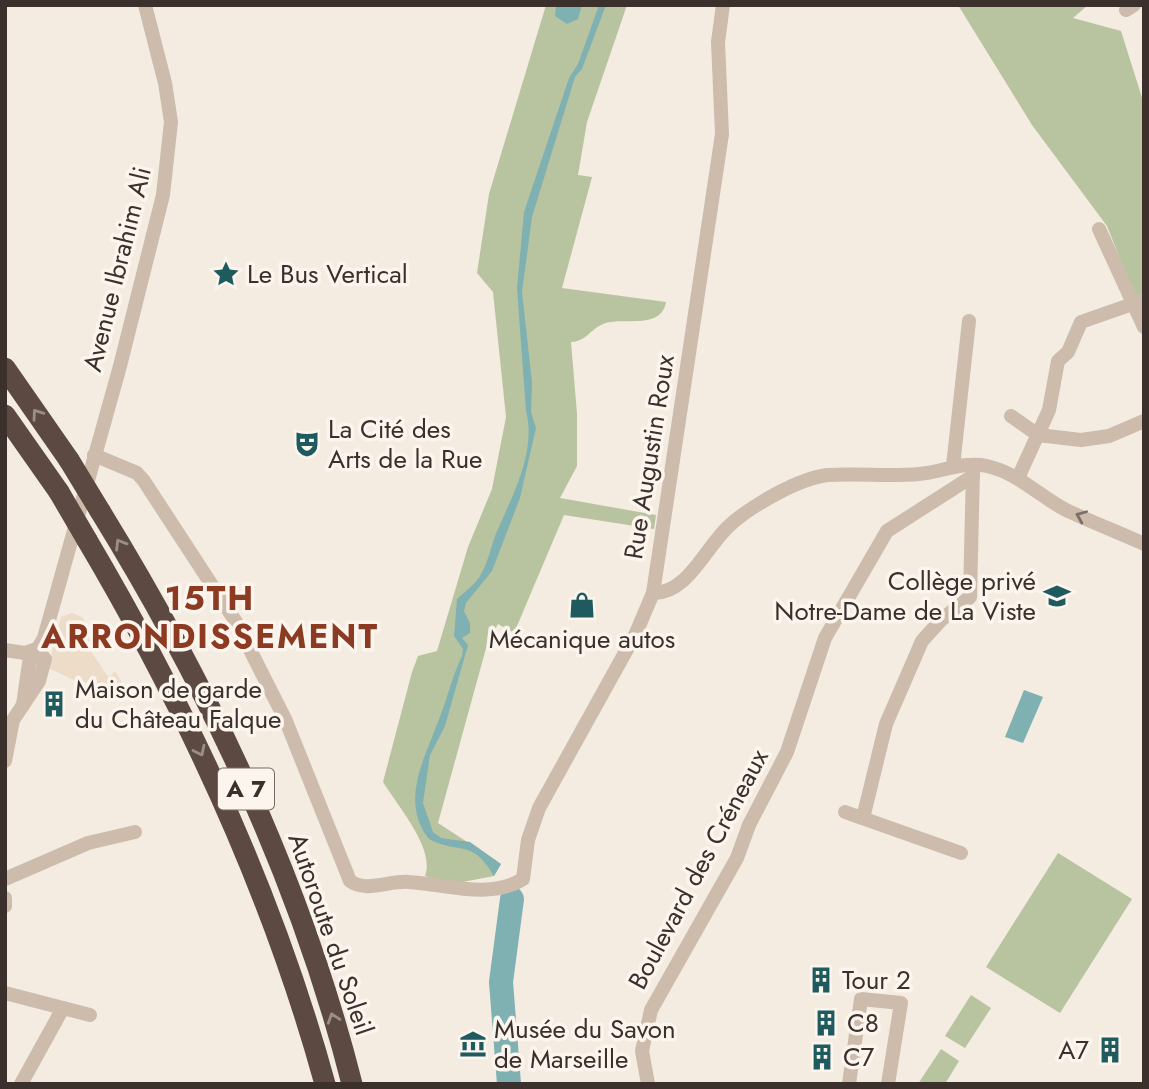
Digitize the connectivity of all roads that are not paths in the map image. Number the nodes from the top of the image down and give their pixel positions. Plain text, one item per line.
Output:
1 (145, 5) edge
2 (723, 5) edge
3 (1099, 229) dead end
4 (1137, 302) edge
5 (970, 321) dead end
6 (1144, 327) edge
7 (5, 368) edge
8 (5, 415) edge
9 (1011, 416) dead end
10 (1144, 421) edge
11 (1038, 435) junction
12 (94, 455) junction
13 (953, 466) junction
14 (973, 470) junction
15 (1018, 478) junction
16 (959, 486) junction
17 (78, 541) junction
18 (1144, 544) edge
19 (653, 593) junction
20 (37, 649) junction
21 (5, 650) edge
22 (5, 761) edge
23 (845, 812) dead end
24 (863, 818) junction
25 (135, 832) dead end
26 (961, 853) dead end
27 (5, 879) edge
28 (5, 898) edge
29 (5, 906) edge
30 (5, 993) edge
31 (63, 1009) junction
32 (90, 1015) dead end
33 (21, 1084) edge
34 (325, 1084) edge
35 (352, 1084) edge
36 (648, 1084) edge
37 (849, 1084) edge
38 (888, 1084) edge

1 - 12 street, Avenue Ibrahim Ali
2 - 19 street, Rue Augustin Roux
3 - 4 street
4 - 6 street
4 - 11 street
5 - 13 street
35 -> 7 highway, Autoroute du Soleil / A 7, bridge
8 - 17 highway, Autoroute du Soleil / A 7, bridge
9 - 11 street
10 - 11 street
11 - 15 street
12 - 17 street, Avenue Ibrahim Ali
12 - 19 street, Rue Augustin Roux
13 - 14 street
13 - 16 street
13 - 19 street
14 - 15 street
14 - 16 street, Boulevard des Créneaux
14 - 24 street
18 -> 15 street
16 - 36 street, Boulevard des Créneaux
17 - 20 street, Avenue Ibrahim Ali
17 -> 34 highway, Autoroute du Soleil / A 7
20 - 21 street
20 - 22 street
23 - 24 street
24 - 26 street
25 - 27 street
28 - 29 street
30 - 31 street
31 - 32 street
31 - 33 street
37 - 38 street

